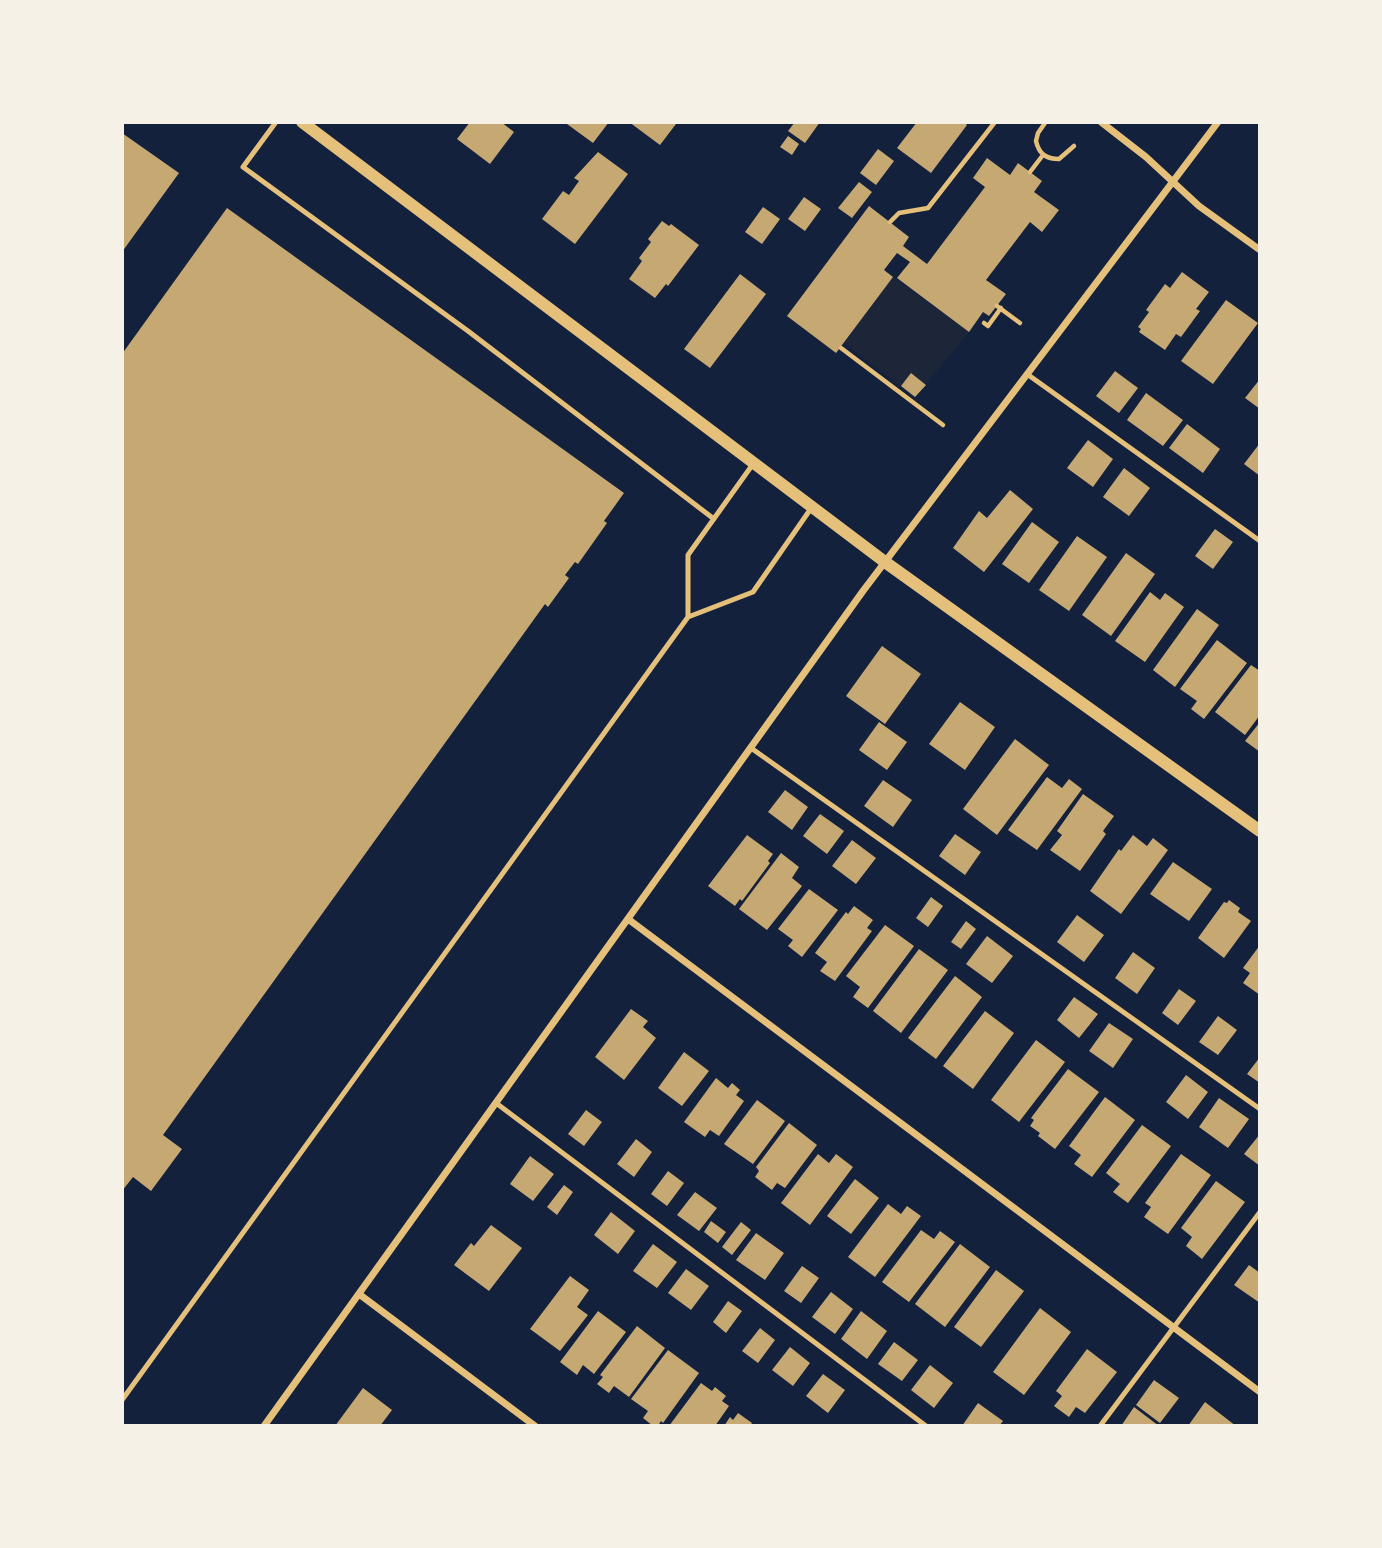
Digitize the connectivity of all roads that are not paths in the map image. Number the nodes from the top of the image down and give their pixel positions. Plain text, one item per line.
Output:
1 (276, 122) edge
2 (302, 122) edge
3 (1101, 122) edge
4 (1219, 122) edge
5 (1173, 182) junction
6 (1259, 250) edge
7 (1027, 374) junction
8 (754, 463) junction
9 (812, 508) junction
10 (714, 519) junction
11 (1259, 541) edge
12 (885, 562) junction
13 (688, 617) junction
14 (751, 748) junction
15 (1259, 831) edge
16 (628, 919) junction
17 (496, 1103) junction
18 (1259, 1109) edge
19 (1259, 1212) edge
20 (359, 1294) junction
21 (1174, 1327) junction
22 (1259, 1392) edge
23 (122, 1400) edge
24 (264, 1426) edge
25 (535, 1426) edge
26 (926, 1426) edge
27 (1100, 1426) edge

1 - 10 lane
2 - 8 street
3 - 5 street
4 - 5 street
5 - 6 street
5 - 7 street
7 - 11 lane
7 - 12 street
8 - 9 street
8 - 10 lane
9 - 12 street
9 - 13 lane
10 - 13 lane
12 - 14 street
12 - 15 street
13 - 23 lane
14 - 16 street
14 - 18 lane
16 - 17 street
16 - 21 street
17 - 20 street
17 - 26 lane
19 - 21 lane
20 - 24 street
20 - 25 street
21 - 22 street
21 - 27 lane

